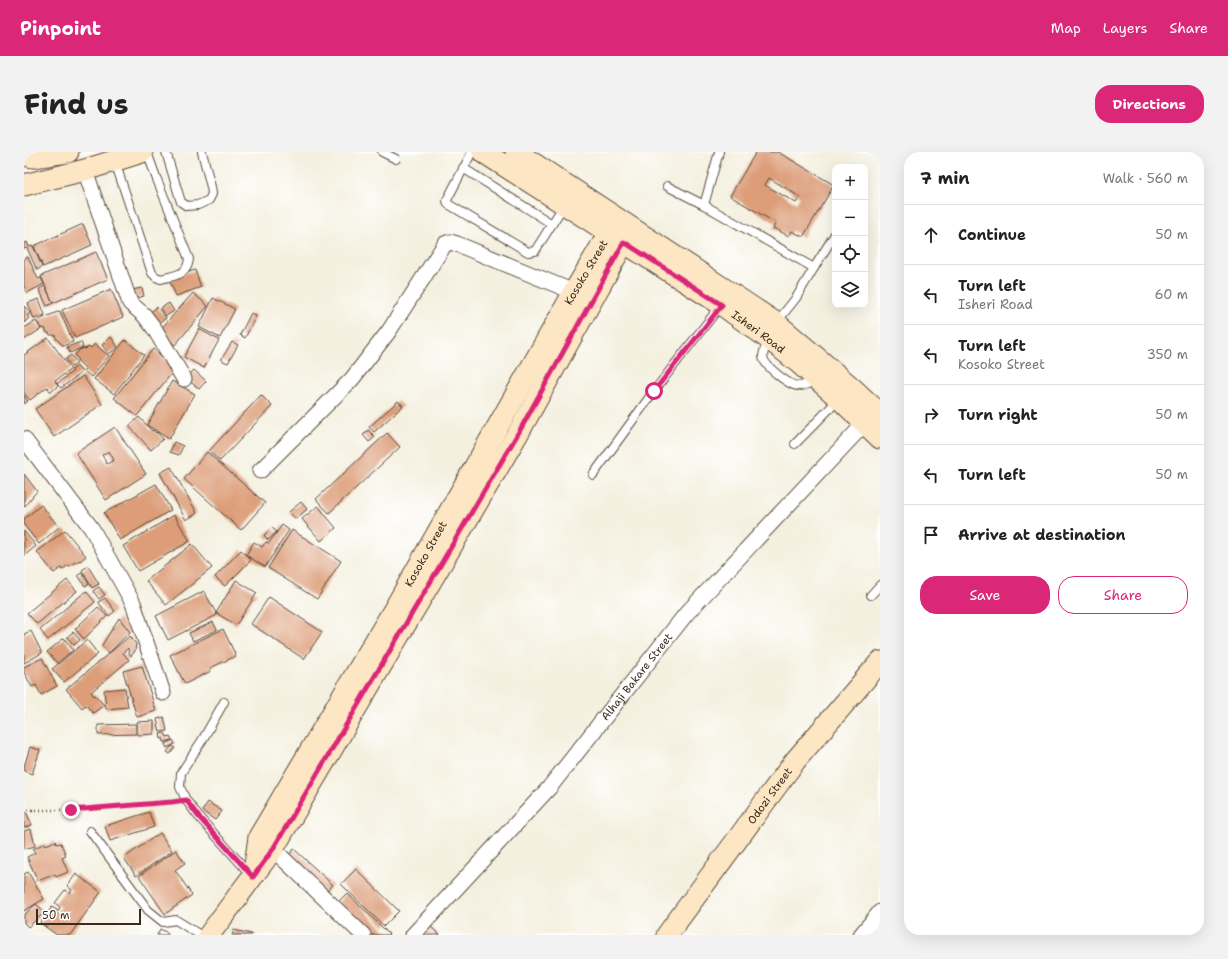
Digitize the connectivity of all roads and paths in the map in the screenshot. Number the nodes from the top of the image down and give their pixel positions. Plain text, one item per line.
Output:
1 (68, 152) edge
2 (142, 152) edge
3 (147, 152) edge
4 (166, 152) edge
5 (202, 152) edge
6 (382, 152) edge
7 (472, 152) edge
8 (484, 152) edge
9 (516, 152) edge
10 (719, 152) edge
11 (24, 155) edge
12 (396, 159) dead end
13 (114, 161) junction
14 (463, 168) junction
15 (85, 170) junction
16 (24, 185) edge
17 (667, 186) dead end
18 (565, 204) junction
19 (704, 205) junction
20 (552, 224) junction
21 (834, 236) edge
22 (617, 238) junction
23 (814, 268) junction
24 (574, 292) junction
25 (722, 305) junction
26 (772, 331) junction
27 (184, 378) dead end
28 (840, 398) junction
29 (872, 418) edge
30 (511, 425) junction
31 (880, 438) edge
32 (24, 440) edge
33 (795, 444) dead end
34 (260, 471) dead end
35 (593, 475) dead end
36 (880, 584) edge
37 (871, 595) dead end
38 (880, 662) edge
39 (163, 693) dead end
40 (224, 702) dead end
41 (186, 800) junction
42 (24, 810) edge
43 (90, 831) dead end
44 (273, 849) junction
45 (253, 877) junction
46 (880, 912) edge
47 (200, 935) edge
48 (209, 935) edge
49 (363, 935) edge
50 (413, 935) edge
51 (667, 935) edge
52 (861, 935) edge

1 - 11 street
2 - 13 street
3 - 13 lane
4 - 5 lane
6 - 12 lane
7 - 14 lane
8 - 18 street, Isheri Road
9 - 26 street, Isheri Road
10 - 19 lane
13 - 15 street
14 - 20 lane
14 - 20 lane
15 - 16 street
15 - 27 street
17 - 19 lane
18 - 20 lane
18 - 22 street, Isheri Road
19 - 23 lane
21 - 23 lane
22 - 24 street, Kosoko Street
22 - 25 street, Isheri Road
22 - 30 street, Kosoko Street
23 - 26 lane
24 - 30 street, Kosoko Street
24 - 34 street
25 - 26 street, Isheri Road
25 - 35 lane
26 - 28 street, Isheri Road
26 - 29 street, Isheri Road
28 - 29 street, Isheri Road
28 - 33 lane
29 - 31 street, Isheri Road
29 - 50 street, Alhaji Bakare Street
30 - 44 street, Kosoko Street
30 - 45 street, Kosoko Street
32 - 39 street
36 - 37 lane
38 - 51 street, Odozi Street
40 - 41 lane
41 - 42 path
41 - 45 lane
43 - 47 lane
44 - 45 street, Kosoko Street
44 - 49 street
45 - 48 street, Kosoko Street
46 - 52 street

